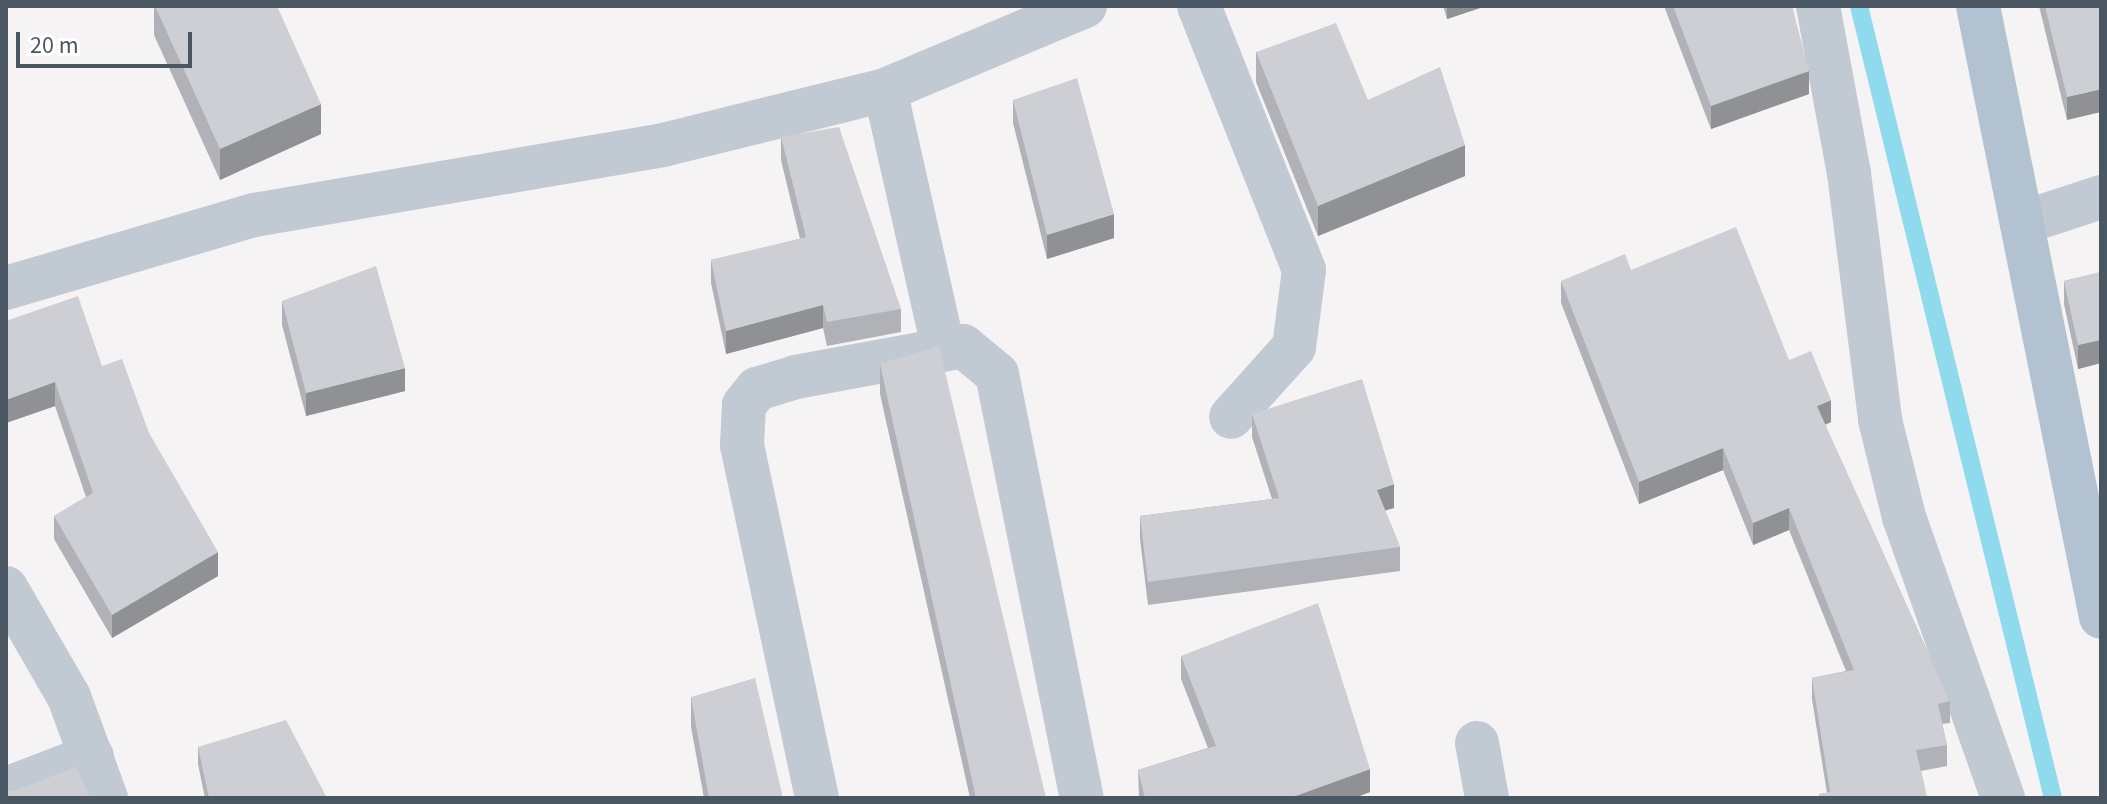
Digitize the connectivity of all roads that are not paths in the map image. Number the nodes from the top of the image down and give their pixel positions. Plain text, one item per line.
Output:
1 (1085, 6) edge
2 (1199, 6) edge
3 (1818, 6) edge
4 (1978, 6) edge
5 (885, 90) junction
6 (2101, 197) edge
7 (2022, 223) junction
8 (6, 288) edge
9 (943, 347) junction
10 (1231, 417) dead end
11 (6, 588) edge
12 (2101, 617) edge
13 (1477, 743) dead end
14 (92, 756) junction
15 (6, 789) edge
16 (106, 798) edge
17 (817, 798) edge
18 (1082, 798) edge
19 (1487, 798) edge
20 (2003, 798) edge

1 - 5 street
2 - 10 street
3 - 20 street
4 - 7 main road
5 - 8 street
5 - 9 street
6 - 7 street
7 - 12 main road
9 - 17 street
9 - 18 street
11 - 14 street
13 - 19 street
14 - 15 street
14 - 16 street

